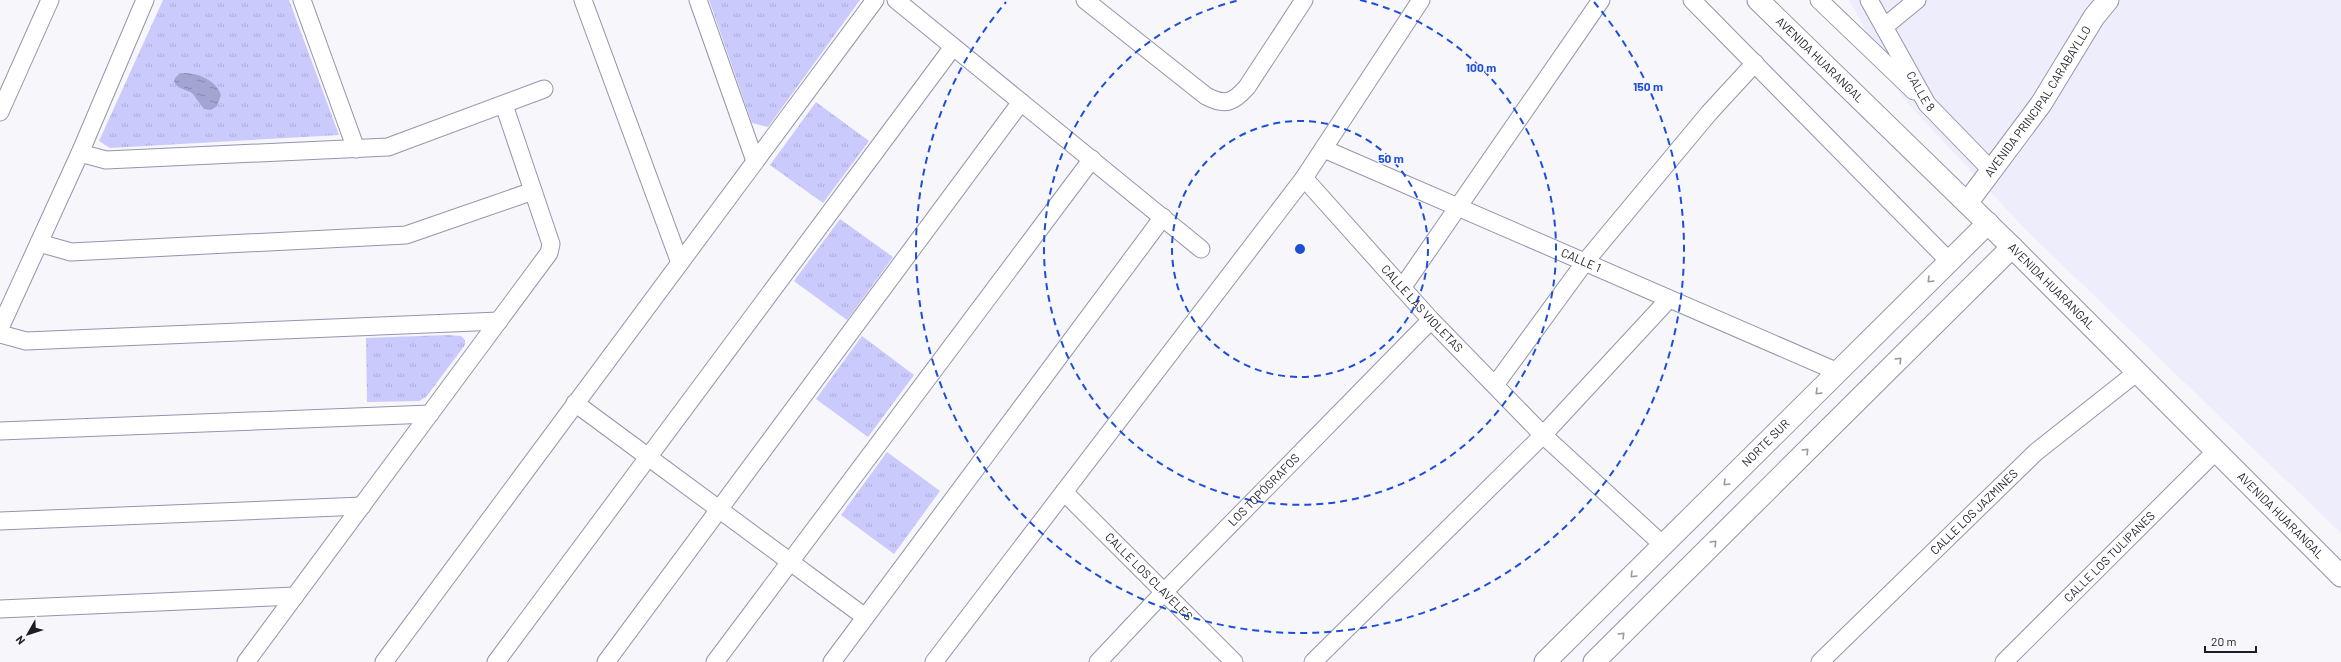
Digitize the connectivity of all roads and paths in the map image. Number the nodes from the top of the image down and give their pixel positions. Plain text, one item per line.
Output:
1 (50, 0) edge
2 (145, 0) edge
3 (302, 0) edge
4 (583, 0) edge
5 (698, 0) edge
6 (875, 0) edge
7 (896, 0) edge
8 (1085, 0) edge
9 (1304, 0) edge
10 (1421, 0) edge
11 (1601, 0) edge
12 (1692, 0) edge
13 (1758, 0) edge
14 (1818, 0) edge
15 (1869, 0) edge
16 (1917, 0) edge
17 (2108, 0) edge
18 (1884, 27) junction
19 (953, 47) junction
20 (1755, 63) junction
21 (544, 89) dead end
22 (1021, 102) junction
23 (1927, 104) junction
24 (504, 105) junction
25 (0, 112) edge
26 (356, 149) junction
27 (1324, 149) junction
28 (80, 153) junction
29 (1092, 159) junction
30 (755, 161) junction
31 (1991, 170) junction
32 (1304, 178) junction
33 (533, 191) junction
34 (1967, 203) junction
35 (1457, 207) junction
36 (1163, 217) junction
37 (1988, 223) junction
38 (39, 243) junction
39 (2012, 247) junction
40 (1201, 248) dead end
41 (1949, 261) junction
42 (1585, 262) junction
43 (680, 263) junction
44 (1402, 288) junction
45 (1669, 298) junction
46 (1431, 320) junction
47 (499, 321) junction
48 (0, 328) edge
49 (0, 334) edge
50 (1838, 372) junction
51 (2136, 373) junction
52 (1494, 385) junction
53 (575, 403) junction
54 (430, 414) junction
55 (0, 431) edge
56 (1543, 435) junction
57 (2215, 452) junction
58 (649, 458) junction
59 (1064, 492) junction
60 (362, 506) junction
61 (719, 509) junction
62 (0, 521) edge
63 (1663, 545) junction
64 (789, 561) junction
65 (2341, 576) edge
66 (1164, 592) junction
67 (296, 596) junction
68 (0, 609) edge
69 (865, 618) junction
70 (246, 662) edge
71 (384, 662) edge
72 (496, 662) edge
73 (606, 662) edge
74 (715, 662) edge
75 (832, 662) edge
76 (934, 662) edge
77 (1098, 662) edge
78 (1234, 662) edge
79 (1313, 662) edge
80 (1545, 662) edge
81 (1594, 662) edge
82 (1820, 662) edge
83 (2004, 662) edge

1 - 25 street
2 - 28 street
3 - 26 street
4 - 43 street
5 - 30 street
6 - 30 street
7 - 19 street
8 - 9 street
10 - 27 street
11 - 35 street
12 - 20 street
13 - 34 street, AVENIDA HUARANGAL
14 - 23 street
15 - 18 street, CALLE 8
16 - 18 street
17 - 31 street, AVENIDA PRINCIPAL CARABAYLLO
18 - 23 street, CALLE 8
19 - 22 street
19 - 58 street
20 - 41 street
20 - 42 street
21 - 24 street
22 - 29 street
22 - 61 street
23 - 31 street, CALLE 8
24 - 26 street
24 - 33 street
26 - 28 street
27 - 32 street
27 - 35 street, CALLE 1
28 - 38 street
29 - 36 street
29 - 64 street
30 - 43 street
31 - 34 street, AVENIDA PRINCIPAL CARABAYLLO
32 - 44 street, CALLE LAS VIOLETAS
32 - 59 street
33 - 38 street
33 - 47 street
34 - 37 street, AVENIDA HUARANGAL
35 - 42 street, CALLE 1
35 - 44 street
36 - 40 street
36 - 69 street
37 - 39 street, AVENIDA HUARANGAL
37 - 41 street, NORTE SUR
38 - 48 street
39 - 51 street, AVENIDA HUARANGAL
81 -> 39 street
41 -> 50 street, NORTE SUR
42 - 45 street, CALLE 1
42 - 52 street
43 - 53 street
44 - 46 street, CALLE LAS VIOLETAS
45 - 50 street, CALLE 1
45 - 56 street
46 - 52 street, CALLE LAS VIOLETAS
46 - 66 street, LOS TOPÓGRAFOS
47 - 49 street
47 - 54 street
50 -> 63 street, NORTE SUR
51 - 57 street, AVENIDA HUARANGAL
51 - 82 street, CALLE LOS JAZMINES
52 - 56 street, CALLE LAS VIOLETAS
53 - 58 street
53 - 71 street
54 - 55 street
54 - 60 street
56 - 63 street, CALLE LAS VIOLETAS
56 - 79 street
57 - 65 street, AVENIDA HUARANGAL
57 - 83 street, CALLE LOS TULIPANES
58 - 61 street
58 - 72 street
59 - 66 street, CALLE LOS CLAVELES
59 - 76 street
60 - 62 street
60 - 67 street
61 - 64 street
61 - 73 street
63 -> 80 street, NORTE SUR
64 - 69 street
64 - 74 street
66 - 77 street, LOS TOPÓGRAFOS
66 - 78 street, CALLE LOS CLAVELES
67 - 68 street
67 - 70 street
69 - 75 street

